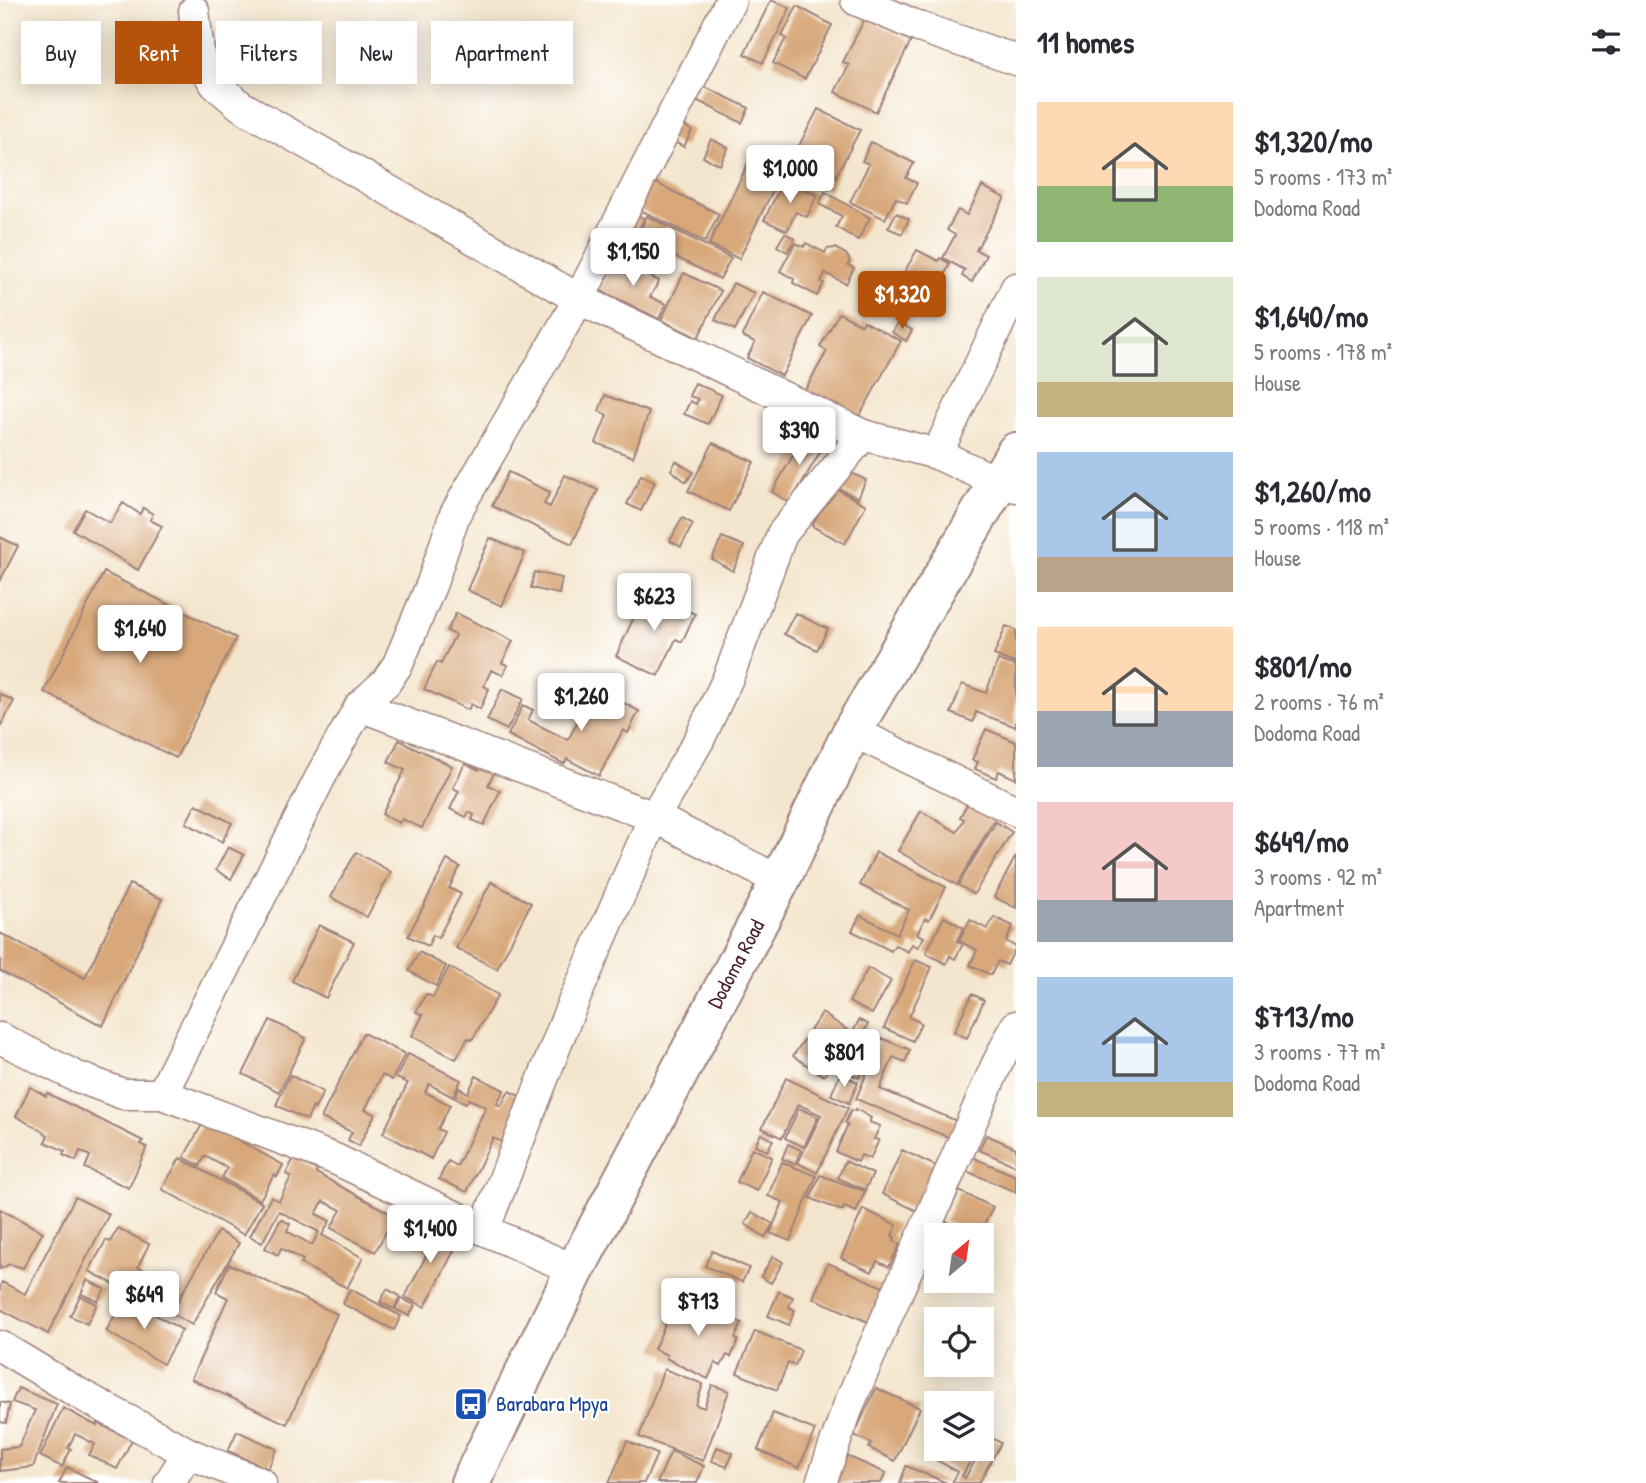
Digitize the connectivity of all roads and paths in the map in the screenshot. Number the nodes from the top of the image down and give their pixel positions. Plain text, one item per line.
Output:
1 (732, 0) edge
2 (856, 0) edge
3 (194, 10) dead end
4 (1016, 60) edge
5 (1016, 288) edge
6 (579, 299) junction
7 (863, 435) junction
8 (937, 453) junction
9 (1011, 473) edge
10 (360, 706) junction
11 (852, 731) junction
12 (1016, 811) edge
13 (654, 817) junction
14 (780, 881) junction
15 (1016, 1026) edge
16 (0, 1038) edge
17 (162, 1094) junction
18 (484, 1230) junction
19 (575, 1270) junction
20 (0, 1346) edge
21 (188, 1453) junction
22 (169, 1483) edge
23 (261, 1483) edge
24 (470, 1483) edge
25 (821, 1483) edge

1 - 6 street
2 - 4 street
3 - 6 street
5 - 8 street
6 - 7 street
6 - 10 street
7 - 8 street
7 - 13 street
8 - 9 street
9 - 11 highway, Dodoma Road
10 - 13 street
10 - 17 street
11 - 12 street
11 - 14 highway, Dodoma Road
13 - 14 street
13 - 18 street
14 - 19 highway, Dodoma Road
15 - 25 street
16 - 17 street
17 - 18 street
18 - 19 street
19 - 24 highway, Dodoma Road
20 - 21 street
21 - 22 street
21 - 23 street

